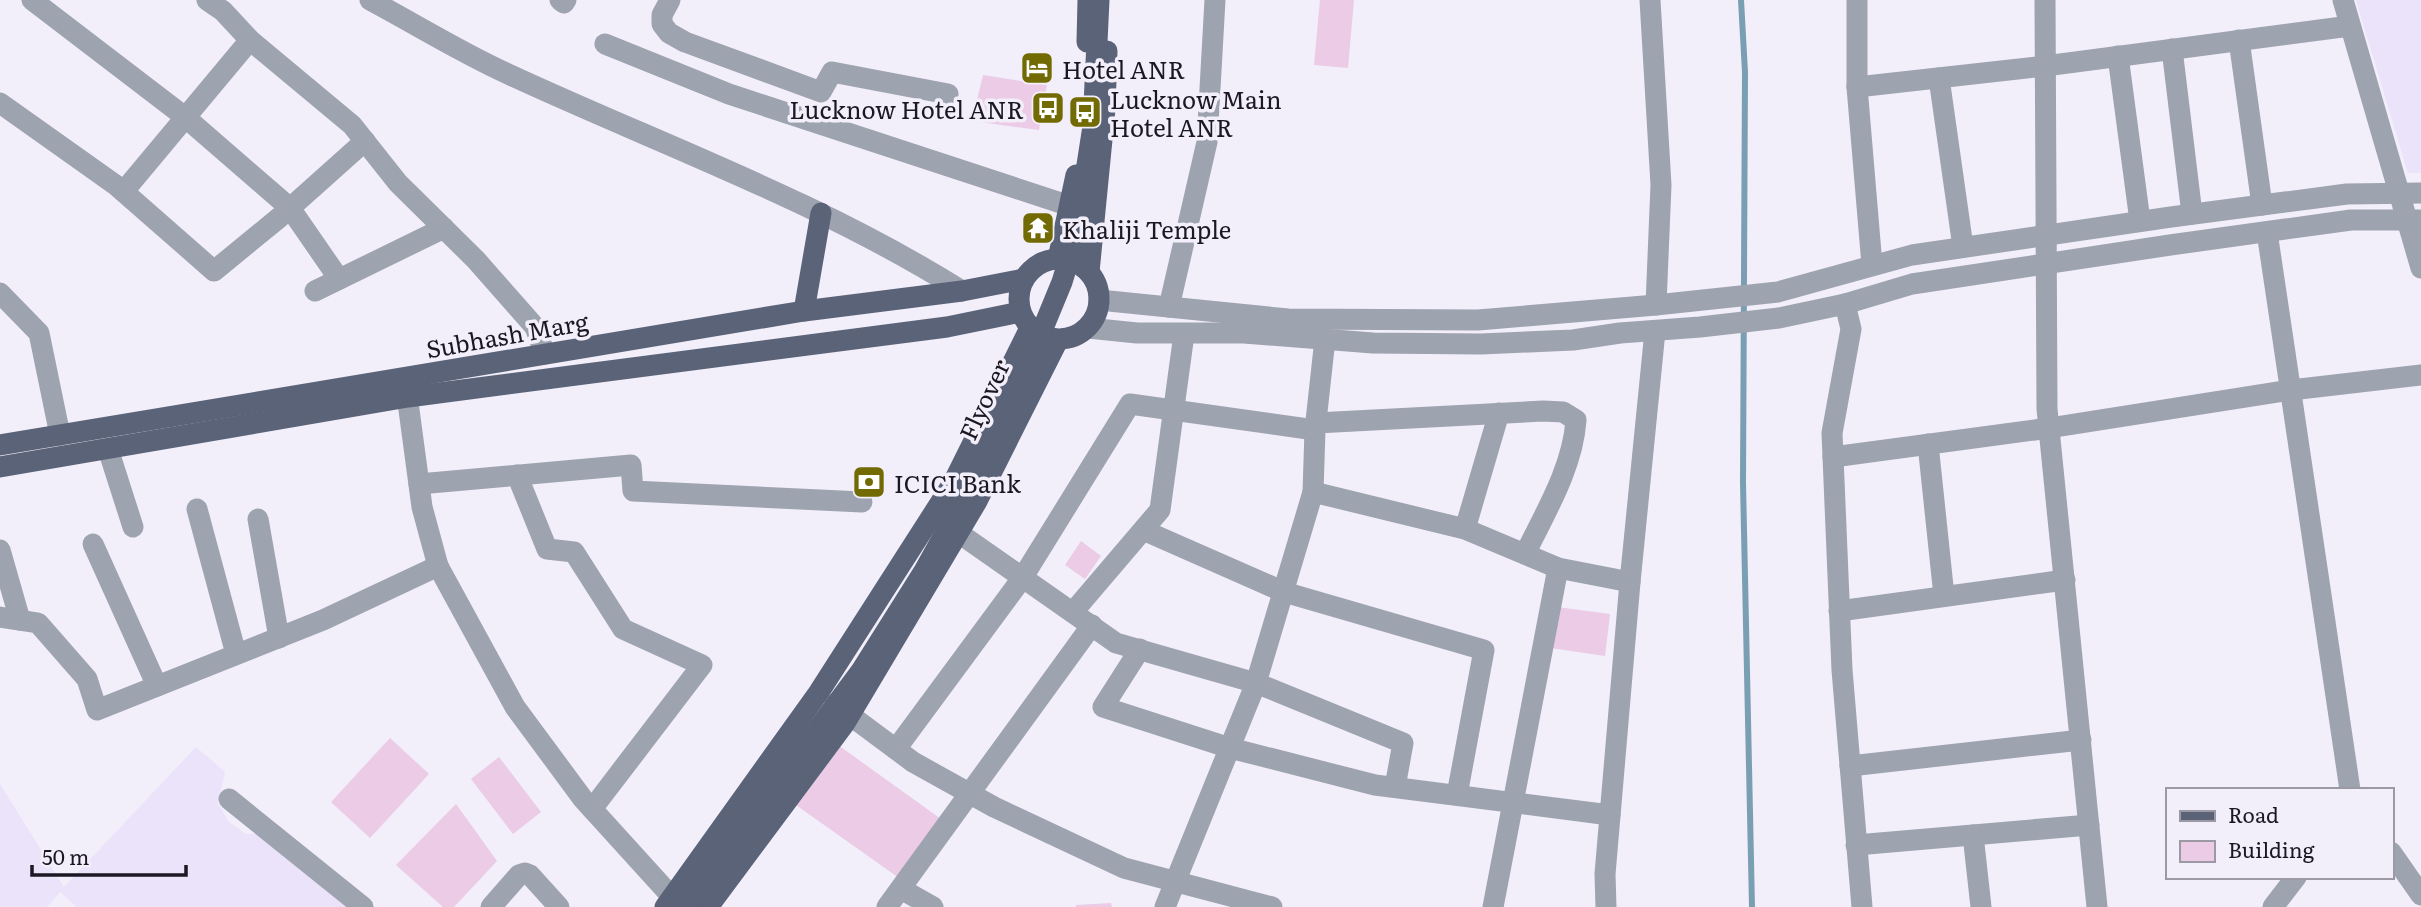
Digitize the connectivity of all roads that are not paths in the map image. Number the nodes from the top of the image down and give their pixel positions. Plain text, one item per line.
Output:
1 (206, 0) edge
2 (370, 0) edge
3 (560, 0) edge
4 (566, 0) edge
5 (670, 0) edge
6 (1088, 0) edge
7 (1099, 0) edge
8 (1108, 0) edge
9 (1214, 0) edge
10 (1650, 0) edge
11 (1857, 0) edge
12 (2045, 0) edge
13 (2343, 0) edge
14 (41, 3) edge
15 (2350, 26) junction
16 (250, 40) junction
17 (2239, 40) junction
18 (605, 44) dead end
19 (2172, 49) junction
20 (2118, 56) junction
21 (2045, 66) junction
22 (1939, 78) junction
23 (1857, 87) junction
24 (948, 94) dead end
25 (0, 103) edge
26 (185, 117) junction
27 (365, 141) junction
28 (124, 191) junction
29 (2421, 193) edge
30 (2399, 194) junction
31 (2262, 205) junction
32 (1070, 206) junction
33 (290, 208) junction
34 (821, 213) junction
35 (2192, 214) junction
36 (2413, 220) edge
37 (2140, 221) junction
38 (444, 228) junction
39 (2267, 232) junction
40 (2045, 236) junction
41 (1963, 247) junction
42 (1058, 259) junction
43 (2045, 264) junction
44 (1872, 265) junction
45 (2421, 268) edge
46 (1089, 272) junction
47 (340, 279) junction
48 (1024, 279) junction
49 (315, 291) dead end
50 (962, 291) junction
51 (0, 293) edge
52 (1099, 300) junction
53 (1845, 304) junction
54 (1656, 305) junction
55 (1168, 307) junction
56 (804, 311) junction
57 (1025, 320) junction
58 (1088, 328) junction
59 (1656, 331) junction
60 (1184, 334) junction
61 (1325, 339) junction
62 (1058, 340) junction
63 (545, 354) junction
64 (2421, 375) edge
65 (406, 388) junction
66 (2291, 390) junction
67 (1174, 411) junction
68 (1499, 413) junction
69 (1315, 426) junction
70 (2049, 428) junction
71 (60, 435) junction
72 (1928, 444) junction
73 (0, 445) edge
74 (108, 449) junction
75 (1833, 457) junction
76 (0, 467) edge
77 (517, 475) junction
78 (419, 484) junction
79 (1313, 492) junction
80 (862, 502) dead end
81 (197, 509) dead end
82 (933, 515) junction
83 (258, 519) dead end
84 (133, 527) dead end
85 (1465, 529) junction
86 (1143, 530) junction
87 (958, 532) junction
88 (93, 544) dead end
89 (0, 550) edge
90 (1525, 554) junction
91 (439, 566) junction
92 (1558, 568) junction
93 (1024, 577) junction
94 (2065, 580) junction
95 (1630, 582) junction
96 (1284, 592) junction
97 (1944, 596) junction
98 (1839, 611) junction
99 (1073, 612) junction
100 (10, 619) edge
101 (1091, 625) junction
102 (279, 638) junction
103 (1140, 649) junction
104 (236, 654) junction
105 (1256, 683) junction
106 (157, 686) junction
107 (820, 692) junction
108 (849, 715) junction
109 (2081, 740) junction
110 (1230, 748) junction
111 (896, 750) junction
112 (1850, 766) junction
113 (1395, 787) junction
114 (2350, 788) edge
115 (971, 794) junction
116 (1457, 795) junction
117 (229, 799) dead end
118 (1513, 803) junction
119 (592, 809) junction
120 (1610, 815) junction
121 (2089, 825) junction
122 (1973, 835) junction
123 (1856, 845) junction
124 (2393, 855) edge
125 (2294, 879) edge
126 (1175, 882) junction
127 (901, 889) junction
128 (2421, 895) edge
129 (674, 904) edge
130 (363, 907) edge
131 (491, 907) edge
132 (559, 907) edge
133 (708, 907) edge
134 (887, 907) edge
135 (933, 907) edge
136 (1166, 907) edge
137 (1272, 907) edge
138 (1493, 907) edge
139 (1606, 907) edge
140 (1862, 907) edge
141 (1980, 907) edge
142 (2097, 907) edge
143 (2273, 907) edge

1 - 16 street
2 - 34 street
3 - 4 street
5 - 24 street
6 - 32 main road
7 - 129 main road, Flyover, bridge
8 - 46 main road
9 - 55 street
10 - 54 street
11 - 23 street
12 - 21 street
13 - 15 street
14 - 26 street
15 - 17 street
15 - 30 street
16 - 26 street
16 - 27 street
17 - 19 street
17 - 31 street
18 - 32 street
19 - 20 street
19 - 35 street
20 - 21 street
20 - 37 street
21 - 22 street
21 - 40 street
22 - 23 street
22 - 41 street
23 - 44 street
25 - 28 street
26 - 28 street
26 - 33 street
27 - 33 street
27 - 38 street
28 - 33 street
29 - 30 street
30 - 31 street
30 - 36 street
31 - 35 street
32 - 42 main road
33 - 47 street
34 - 50 street
34 - 56 main road
35 - 37 street
36 - 39 street
36 - 45 street
37 - 40 street
38 - 47 street
38 - 63 street
39 - 43 street
39 - 66 street
40 - 41 street
40 - 43 street
41 - 44 street
42 - 46 main road
42 - 48 main road
43 - 53 street
43 - 70 street
44 - 54 street
46 - 52 main road
47 - 49 street
48 - 50 main road, Subhash Marg
48 - 57 main road
50 - 56 main road, Subhash Marg
51 - 71 street
52 - 55 street
52 - 58 main road
53 - 59 street
53 - 75 street
54 - 55 street
56 - 63 main road, Subhash Marg
57 - 62 main road
57 - 65 main road
57 - 82 main road
58 - 60 street
58 - 62 main road
59 - 61 street
59 - 95 street
60 - 61 street
60 - 67 street
61 - 69 street
62 - 87 main road
63 - 65 main road, Subhash Marg
64 - 66 street
65 - 71 main road, Subhash Marg
65 - 74 main road
65 - 78 street
66 - 70 street
66 - 114 street
67 - 69 street
67 - 86 street
67 - 93 street
68 - 69 street
68 - 85 street
68 - 90 street
69 - 79 street
70 - 72 street
70 - 94 street
71 - 73 main road, Subhash Marg
72 - 75 street
72 - 97 street
74 - 76 main road
74 - 84 street
75 - 98 street
77 - 78 street
77 - 80 street
77 - 119 street
78 - 91 street
79 - 85 street
79 - 96 street
81 - 104 street
82 - 87 street
82 - 107 main road
83 - 102 street
85 - 90 street
86 - 96 street
86 - 99 street
87 - 93 street
87 - 108 main road
88 - 106 street
89 - 100 street
90 - 92 street
91 - 102 street
91 - 119 street
92 - 95 street
92 - 118 street
93 - 99 street
93 - 111 street
94 - 97 street
94 - 109 street
95 - 120 street
96 - 105 street
96 - 116 street
97 - 98 street
98 - 112 street
99 - 101 street
100 - 106 street
101 - 103 street
101 - 115 street
102 - 104 street
103 - 105 street
103 - 110 street
104 - 106 street
105 - 110 street
105 - 113 street
107 - 108 street
107 - 129 main road
108 - 111 street
108 - 133 main road
109 - 112 street
109 - 121 street
110 - 113 street
110 - 126 street
111 - 115 street
112 - 123 street
113 - 116 street
115 - 126 street
115 - 127 street
116 - 118 street
117 - 130 street
118 - 120 street
118 - 138 street
119 - 129 street
120 - 139 street
121 - 122 street
121 - 142 street
122 - 123 street
122 - 141 street
123 - 140 street
124 - 128 street
125 - 143 street
126 - 136 street
126 - 137 street
127 - 134 street
127 - 135 street
131 - 132 street

